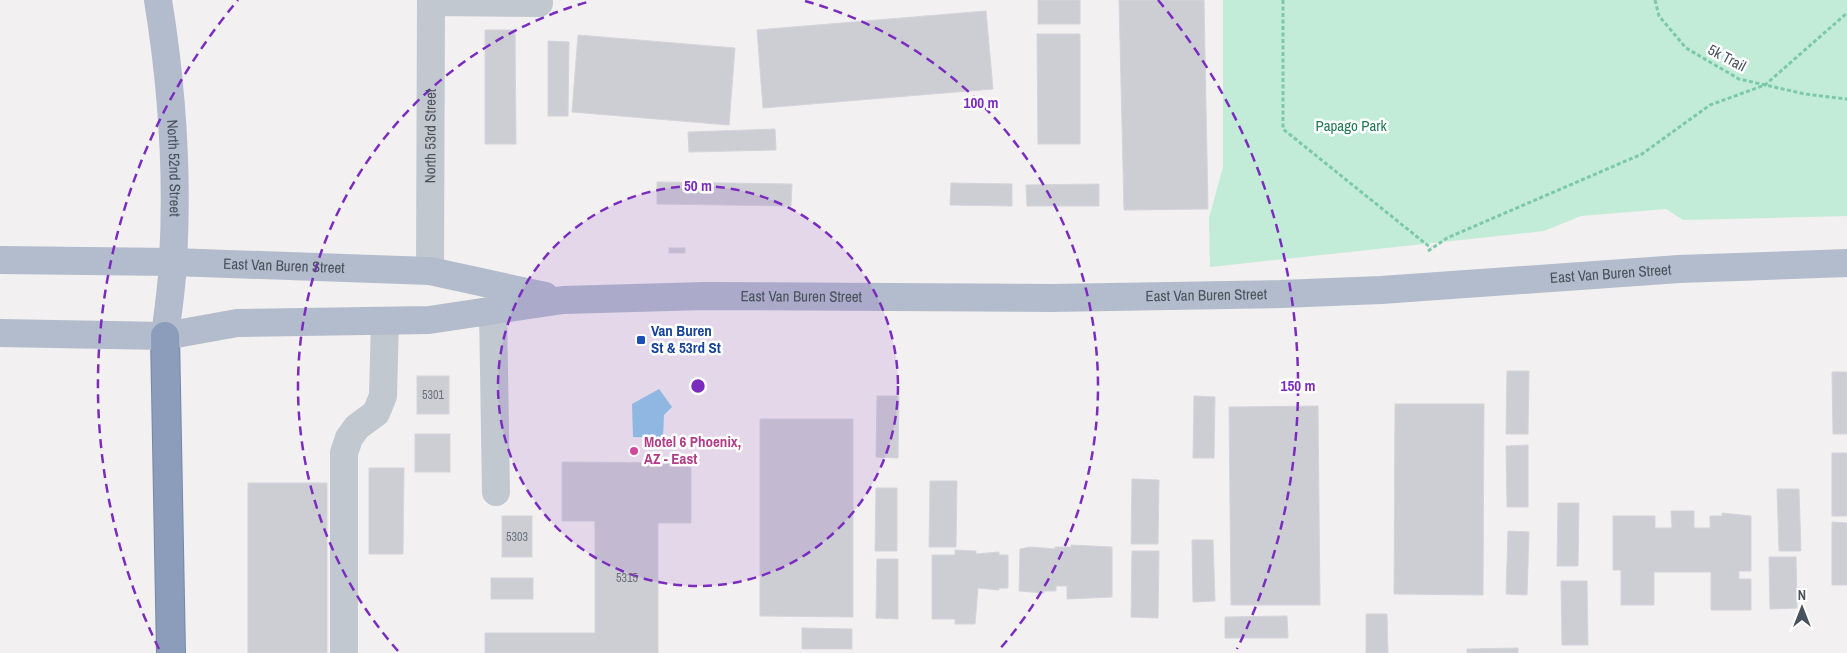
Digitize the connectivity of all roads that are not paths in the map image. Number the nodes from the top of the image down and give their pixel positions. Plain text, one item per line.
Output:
1 (158, 0) edge
2 (431, 1) edge
3 (539, 3) dead end
4 (0, 260) edge
5 (173, 262) junction
6 (1847, 263) edge
7 (430, 271) junction
8 (563, 300) junction
9 (493, 310) junction
10 (385, 321) junction
11 (0, 333) edge
12 (165, 336) junction
13 (496, 492) dead end
14 (171, 653) edge
15 (344, 653) edge

1 - 5 main road, North 52nd Street
2 - 3 street
2 - 7 street, North 53rd Street
4 - 5 main road, East Van Buren Street
5 - 7 main road, East Van Buren Street
5 - 12 main road, North 52nd Street
6 - 8 main road, East Van Buren Street
7 - 8 main road, East Van Buren Street
8 - 9 main road, East Van Buren Street
9 - 10 main road, East Van Buren Street
9 - 13 street
10 - 12 main road, East Van Buren Street
10 - 15 street
11 - 12 main road, East Van Buren Street
12 - 14 highway

